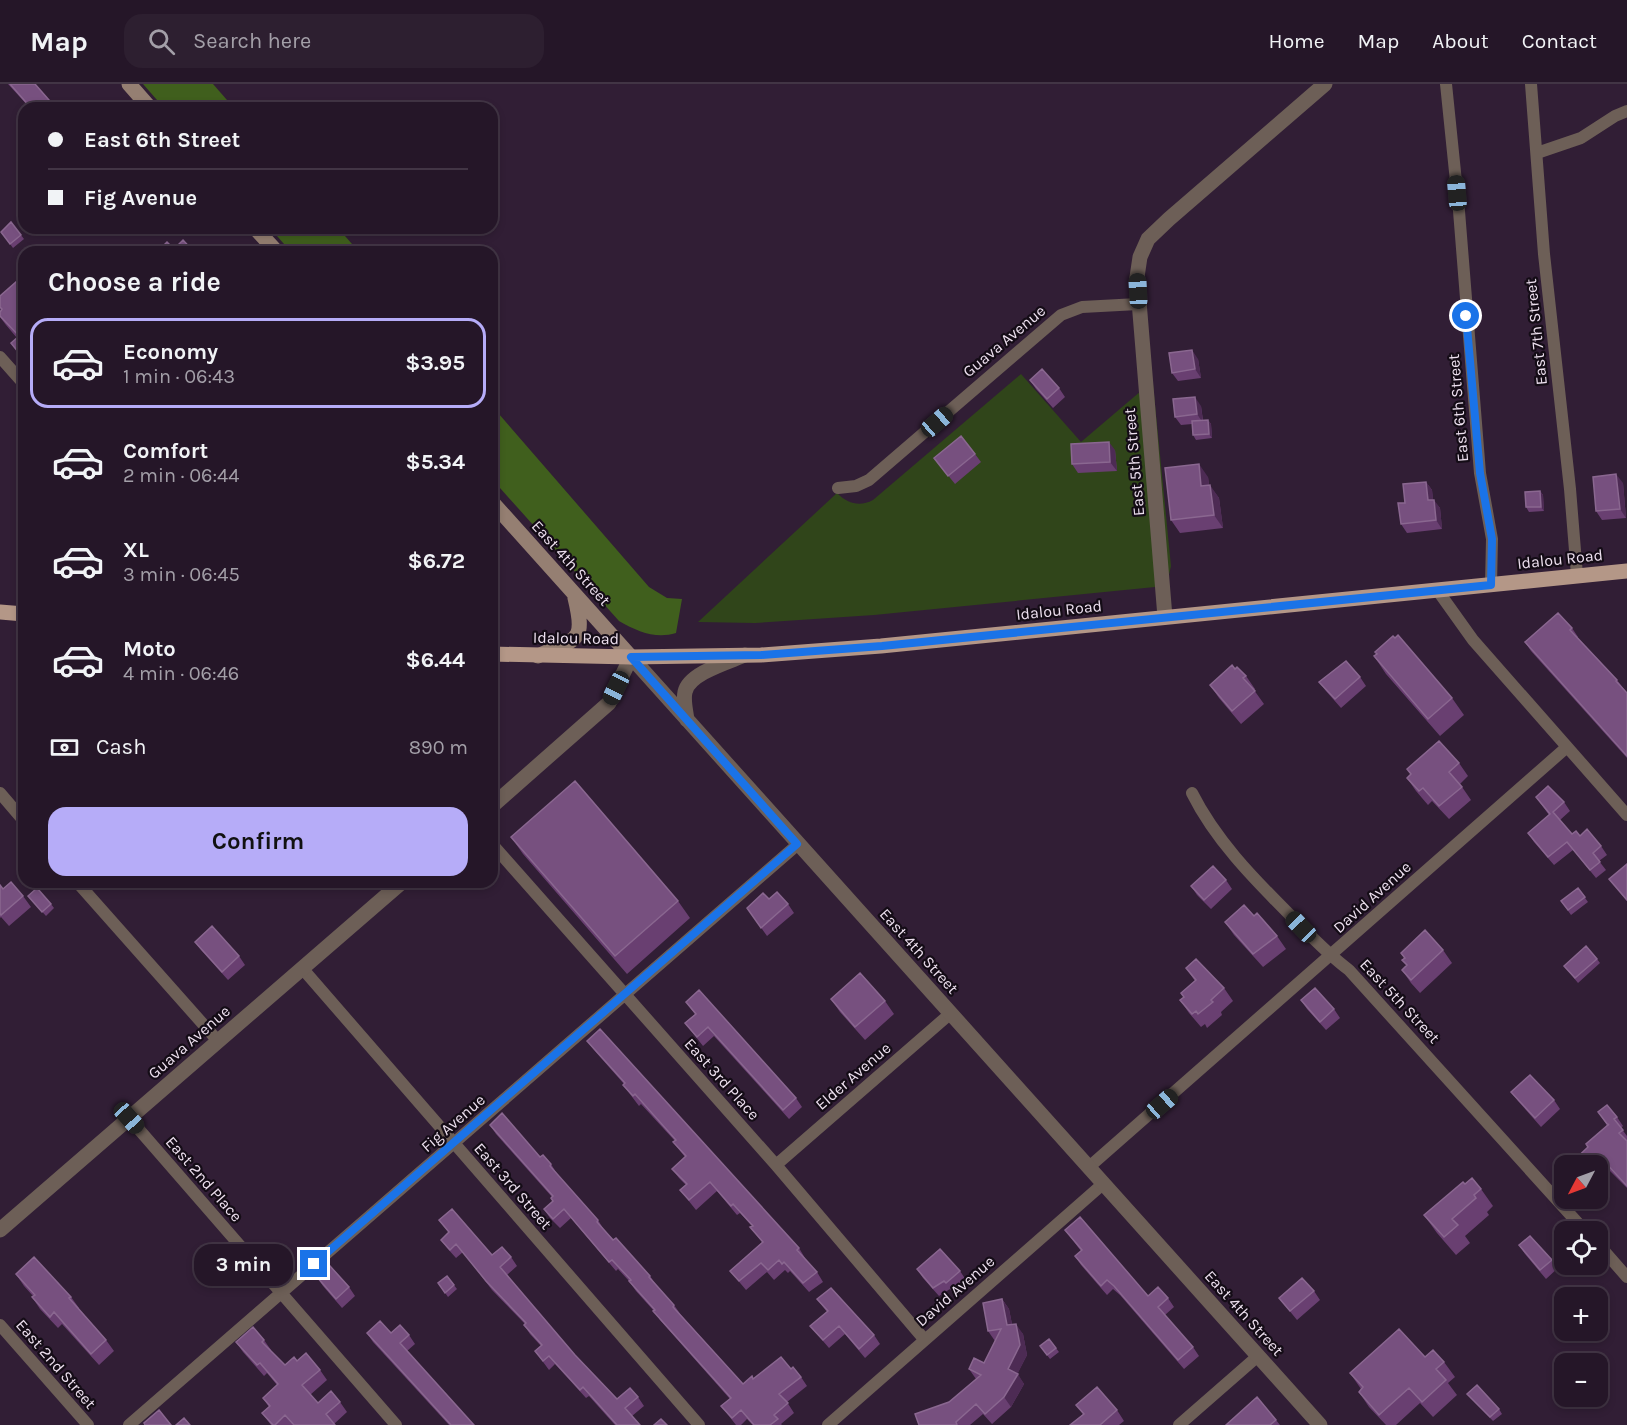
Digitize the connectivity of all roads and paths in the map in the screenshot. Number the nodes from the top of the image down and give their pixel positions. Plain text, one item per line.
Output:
1 (129, 84) edge
2 (1325, 84) edge
3 (1446, 84) edge
4 (1531, 84) edge
5 (145, 102) edge
6 (1627, 111) edge
7 (1537, 153) junction
8 (260, 234) edge
9 (272, 246) edge
10 (1138, 304) junction
11 (0, 357) edge
12 (18, 377) edge
13 (838, 488) dead end
14 (498, 509) edge
15 (1627, 571) edge
16 (1577, 575) junction
17 (1491, 585) junction
18 (1438, 591) junction
19 (575, 595) junction
20 (0, 612) edge
21 (18, 614) edge
22 (1165, 617) junction
23 (498, 654) edge
24 (538, 656) junction
25 (745, 656) junction
26 (631, 657) junction
27 (687, 720) junction
28 (1567, 747) junction
29 (0, 793) edge
30 (1192, 793) dead end
31 (498, 801) edge
32 (18, 814) edge
33 (1627, 815) edge
34 (797, 844) junction
35 (498, 851) edge
36 (81, 888) edge
37 (395, 888) edge
38 (1331, 956) junction
39 (302, 968) junction
40 (626, 995) junction
41 (951, 1013) junction
42 (218, 1041) junction
43 (129, 1118) junction
44 (454, 1143) junction
45 (776, 1165) junction
46 (1089, 1167) junction
47 (1104, 1183) junction
48 (1576, 1221) edge
49 (0, 1230) edge
50 (1608, 1255) edge
51 (1627, 1277) edge
52 (281, 1293) junction
53 (0, 1325) edge
54 (924, 1340) junction
55 (1258, 1356) junction
56 (88, 1425) edge
57 (129, 1425) edge
58 (396, 1425) edge
59 (699, 1425) edge
60 (828, 1425) edge
61 (1179, 1425) edge
62 (1320, 1425) edge

1 - 5 main road
2 - 10 street
3 - 17 street, East 6th Street
4 - 7 street, East 7th Street
6 - 7 street
7 - 16 street, East 7th Street
8 - 9 main road
10 - 13 street, Guava Avenue
10 - 22 street, East 5th Street
11 - 12 street
14 - 19 main road, East 4th Street
15 - 16 main road, Idalou Road
16 - 17 main road, Idalou Road
17 - 18 main road, Idalou Road
18 - 22 main road, Idalou Road
18 - 28 street
19 - 24 main road
19 - 26 main road, East 4th Street
20 - 21 main road
22 - 25 main road, Idalou Road
23 - 24 main road, Idalou Road
24 - 26 main road, Idalou Road
25 - 26 main road, Idalou Road
25 - 27 street
26 - 27 street, East 4th Street
26 - 31 street
27 - 34 street, East 4th Street
28 - 33 street
28 - 38 street, David Avenue
29 - 32 street
30 - 38 street, East 5th Street
34 - 40 street, Fig Avenue
34 - 41 street, East 4th Street
35 - 40 street, East 3rd Place
36 - 42 street
37 - 39 street, Guava Avenue
38 - 46 street, David Avenue
38 - 48 street, East 5th Street
39 - 42 street, Guava Avenue
39 - 44 street, East 3rd Street
40 - 44 street, Fig Avenue
40 - 45 street, East 3rd Place
41 - 45 street, Elder Avenue
41 - 46 street, East 4th Street
42 - 43 street, Guava Avenue
43 - 49 street, Guava Avenue
43 - 52 street, East 2nd Place
44 - 52 street, Fig Avenue
44 - 59 street, East 3rd Street
45 - 54 street, East 3rd Place
46 - 47 street, East 4th Street
47 - 54 street, David Avenue
47 - 55 street, East 4th Street
50 - 51 street
52 - 57 street, Fig Avenue
52 - 58 street, East 2nd Place
53 - 56 street, East 2nd Street
54 - 60 street, David Avenue
55 - 61 street
55 - 62 street, East 4th Street

